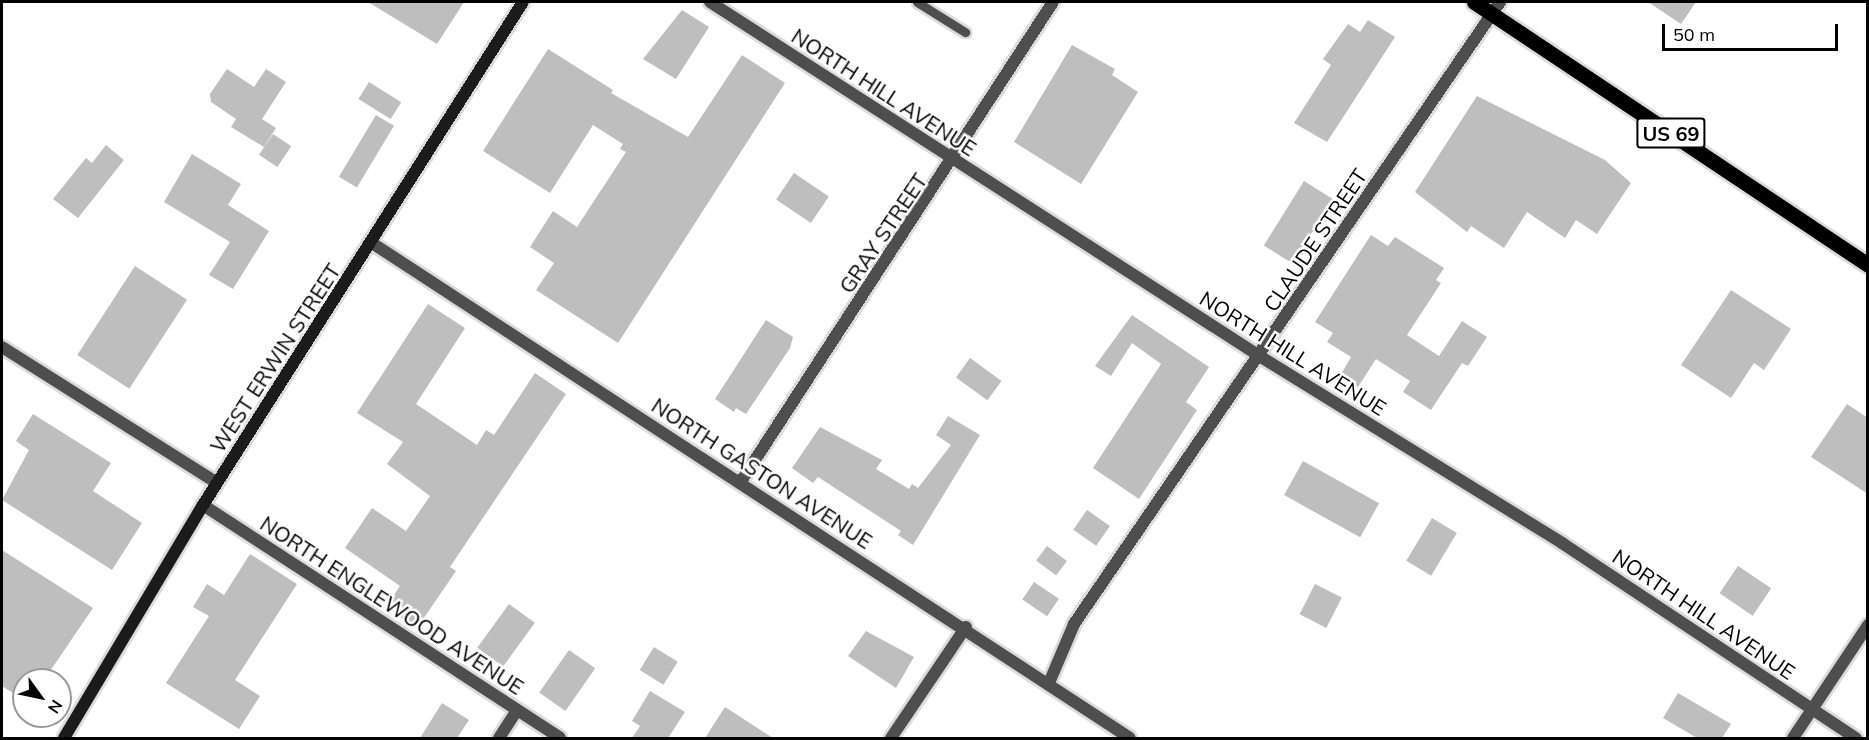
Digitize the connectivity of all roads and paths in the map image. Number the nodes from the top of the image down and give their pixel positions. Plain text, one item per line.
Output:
1 (523, 2) edge
2 (710, 2) edge
3 (917, 2) edge
4 (1053, 2) edge
5 (1474, 2) edge
6 (1496, 7) edge
7 (965, 33) dead end
8 (954, 161) junction
9 (372, 243) junction
10 (1868, 265) edge
11 (2, 347) edge
12 (1261, 357) junction
13 (218, 483) junction
14 (740, 483) junction
15 (203, 505) junction
16 (1868, 625) edge
17 (966, 627) junction
18 (1049, 682) junction
19 (517, 710) junction
20 (1811, 710) junction
21 (64, 738) edge
22 (499, 738) edge
23 (560, 738) edge
24 (891, 738) edge
25 (1130, 738) edge
26 (1792, 738) edge
27 (1856, 738) edge

1 - 9 main road, WEST ERWIN STREET
2 - 8 street, NORTH HILL AVENUE
3 - 7 lane
4 - 8 street, GRAY STREET
5 - 6 main road, US 69
6 - 10 main road, US 69
6 - 12 street, CLAUDE STREET
8 - 12 street, NORTH HILL AVENUE
8 - 14 street, GRAY STREET
9 - 13 main road, WEST ERWIN STREET
9 - 14 street, NORTH GASTON AVENUE
11 - 13 street
12 - 18 street, CLAUDE STREET
12 - 20 street, NORTH HILL AVENUE
13 - 15 main road, WEST ERWIN STREET
14 - 17 street, NORTH GASTON AVENUE
15 - 19 street, NORTH ENGLEWOOD AVENUE
15 - 21 main road, WEST ERWIN STREET
16 - 20 street
17 - 18 street, NORTH GASTON AVENUE
17 - 24 street
18 - 25 street, NORTH GASTON AVENUE
19 - 22 street
19 - 23 street, NORTH ENGLEWOOD AVENUE
20 - 26 street
20 - 27 street, NORTH HILL AVENUE

